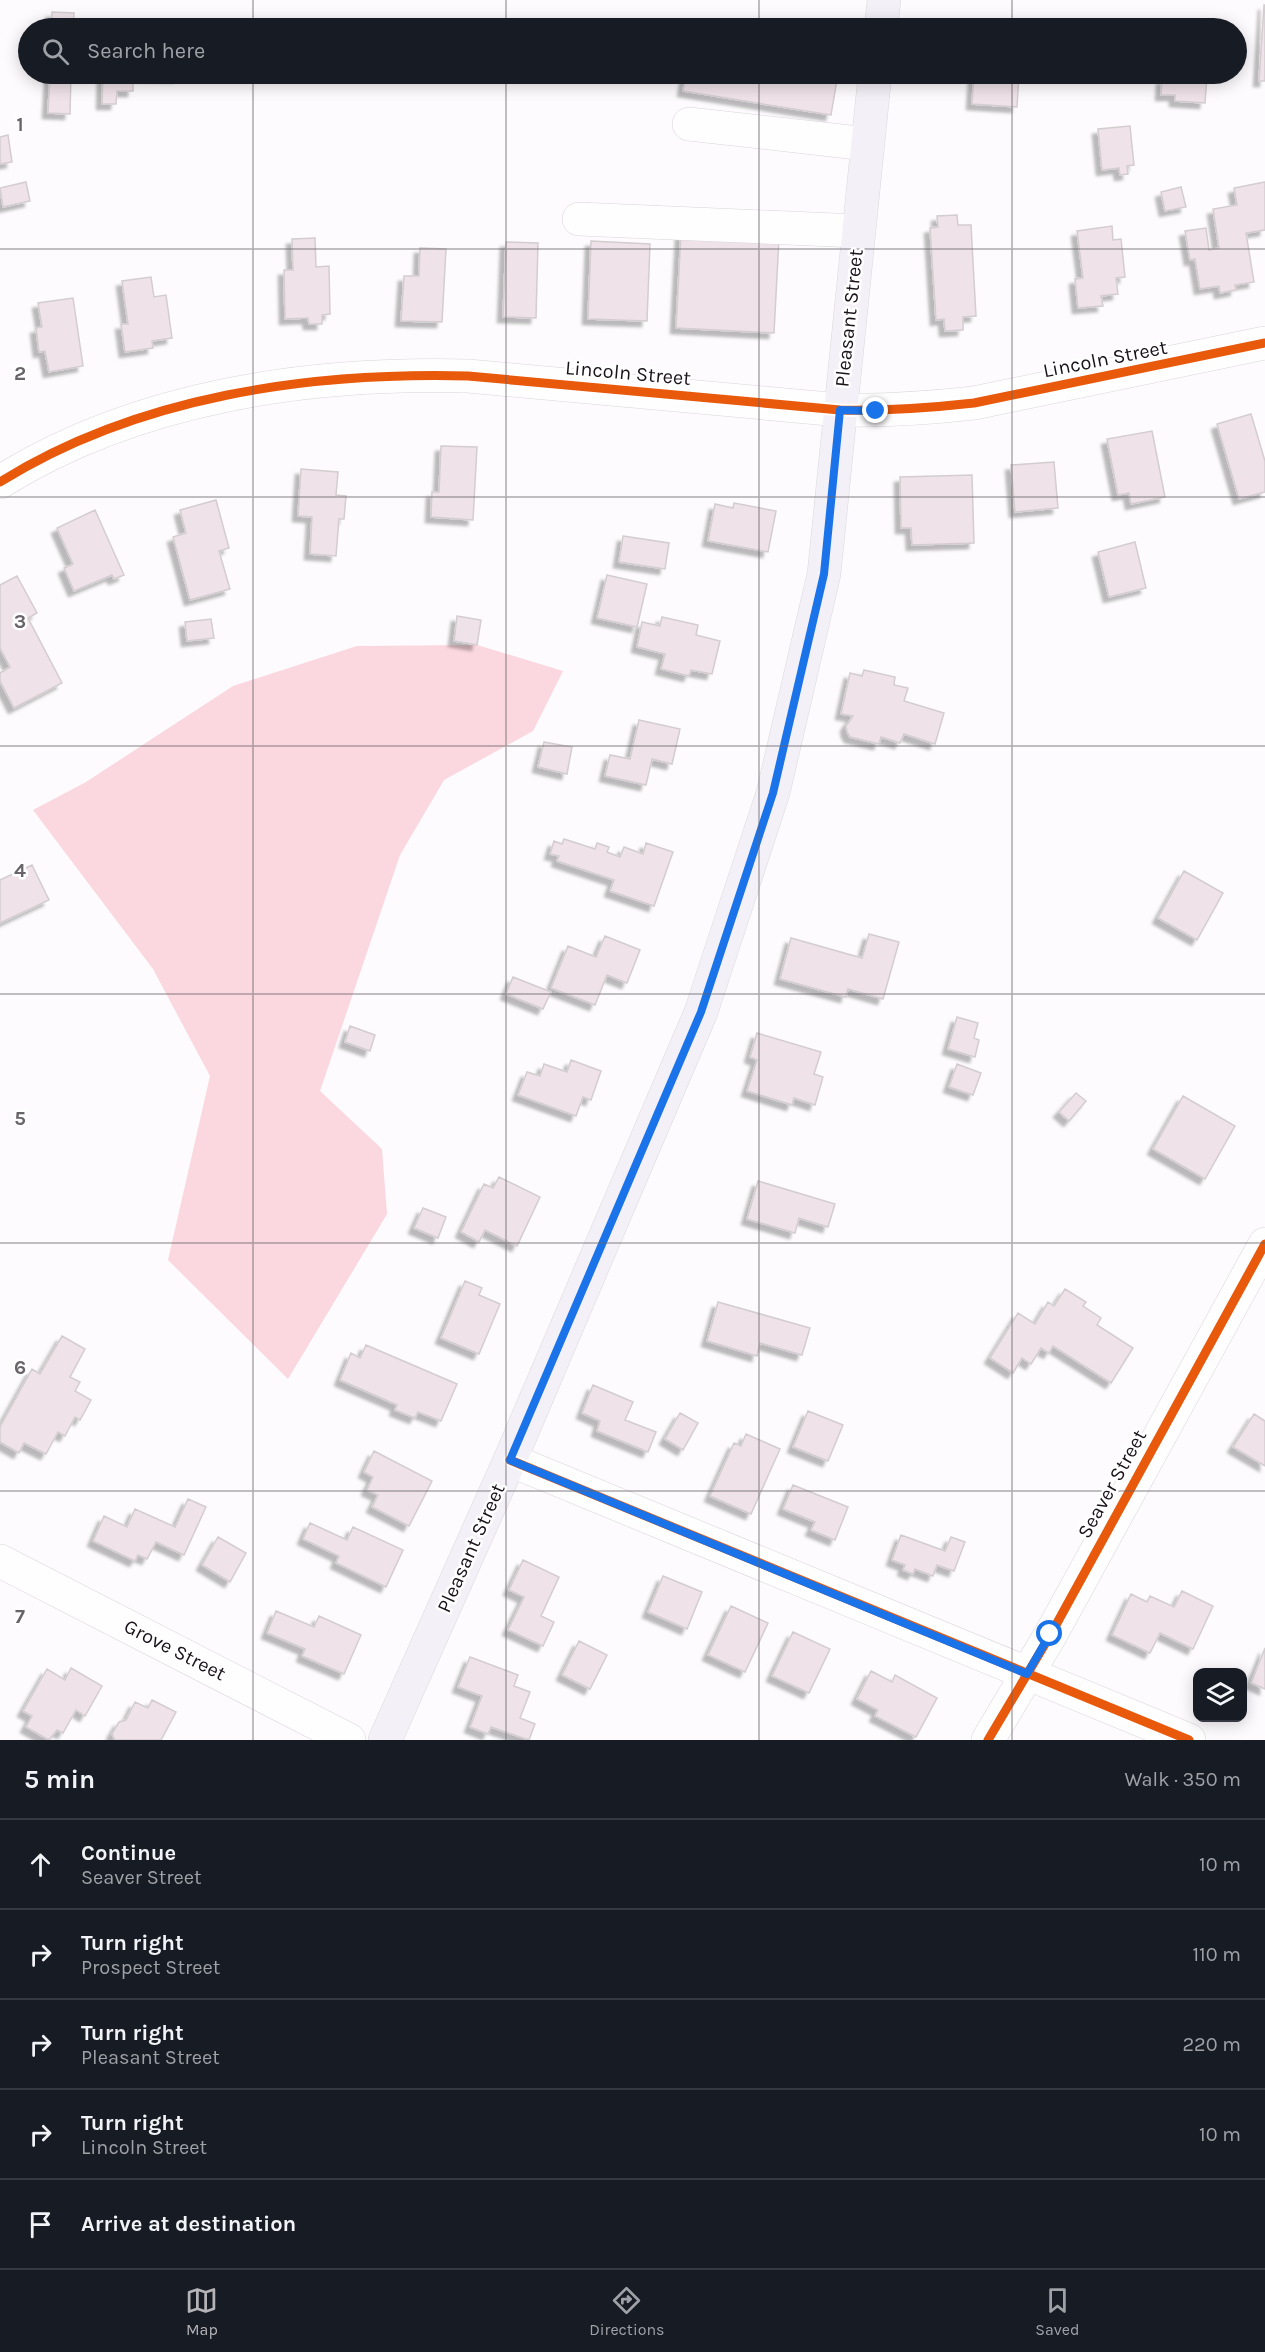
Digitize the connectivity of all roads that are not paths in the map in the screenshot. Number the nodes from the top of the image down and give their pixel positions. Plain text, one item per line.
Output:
1 (884, 0) edge
2 (882, 18) edge
3 (874, 84) edge
4 (689, 123) dead end
5 (867, 144) junction
6 (579, 219) dead end
7 (858, 231) junction
8 (1265, 343) edge
9 (840, 410) junction
10 (0, 482) edge
11 (1265, 1244) edge
12 (510, 1460) junction
13 (0, 1561) edge
14 (1027, 1674) junction
15 (350, 1740) edge
16 (385, 1740) edge
17 (988, 1740) edge
18 (1189, 1740) edge

1 - 2 main road
3 - 5 main road, Pleasant Street
4 - 5 street
5 - 7 main road, Pleasant Street
6 - 7 street
7 - 9 main road, Pleasant Street
8 - 9 street, Lincoln Street
9 - 10 street, Lincoln Street
9 - 12 main road, Pleasant Street
11 - 14 street, Seaver Street
12 - 14 street
12 - 16 main road, Pleasant Street
13 - 15 street, Grove Street
14 - 17 street, Seaver Street
14 - 18 street

